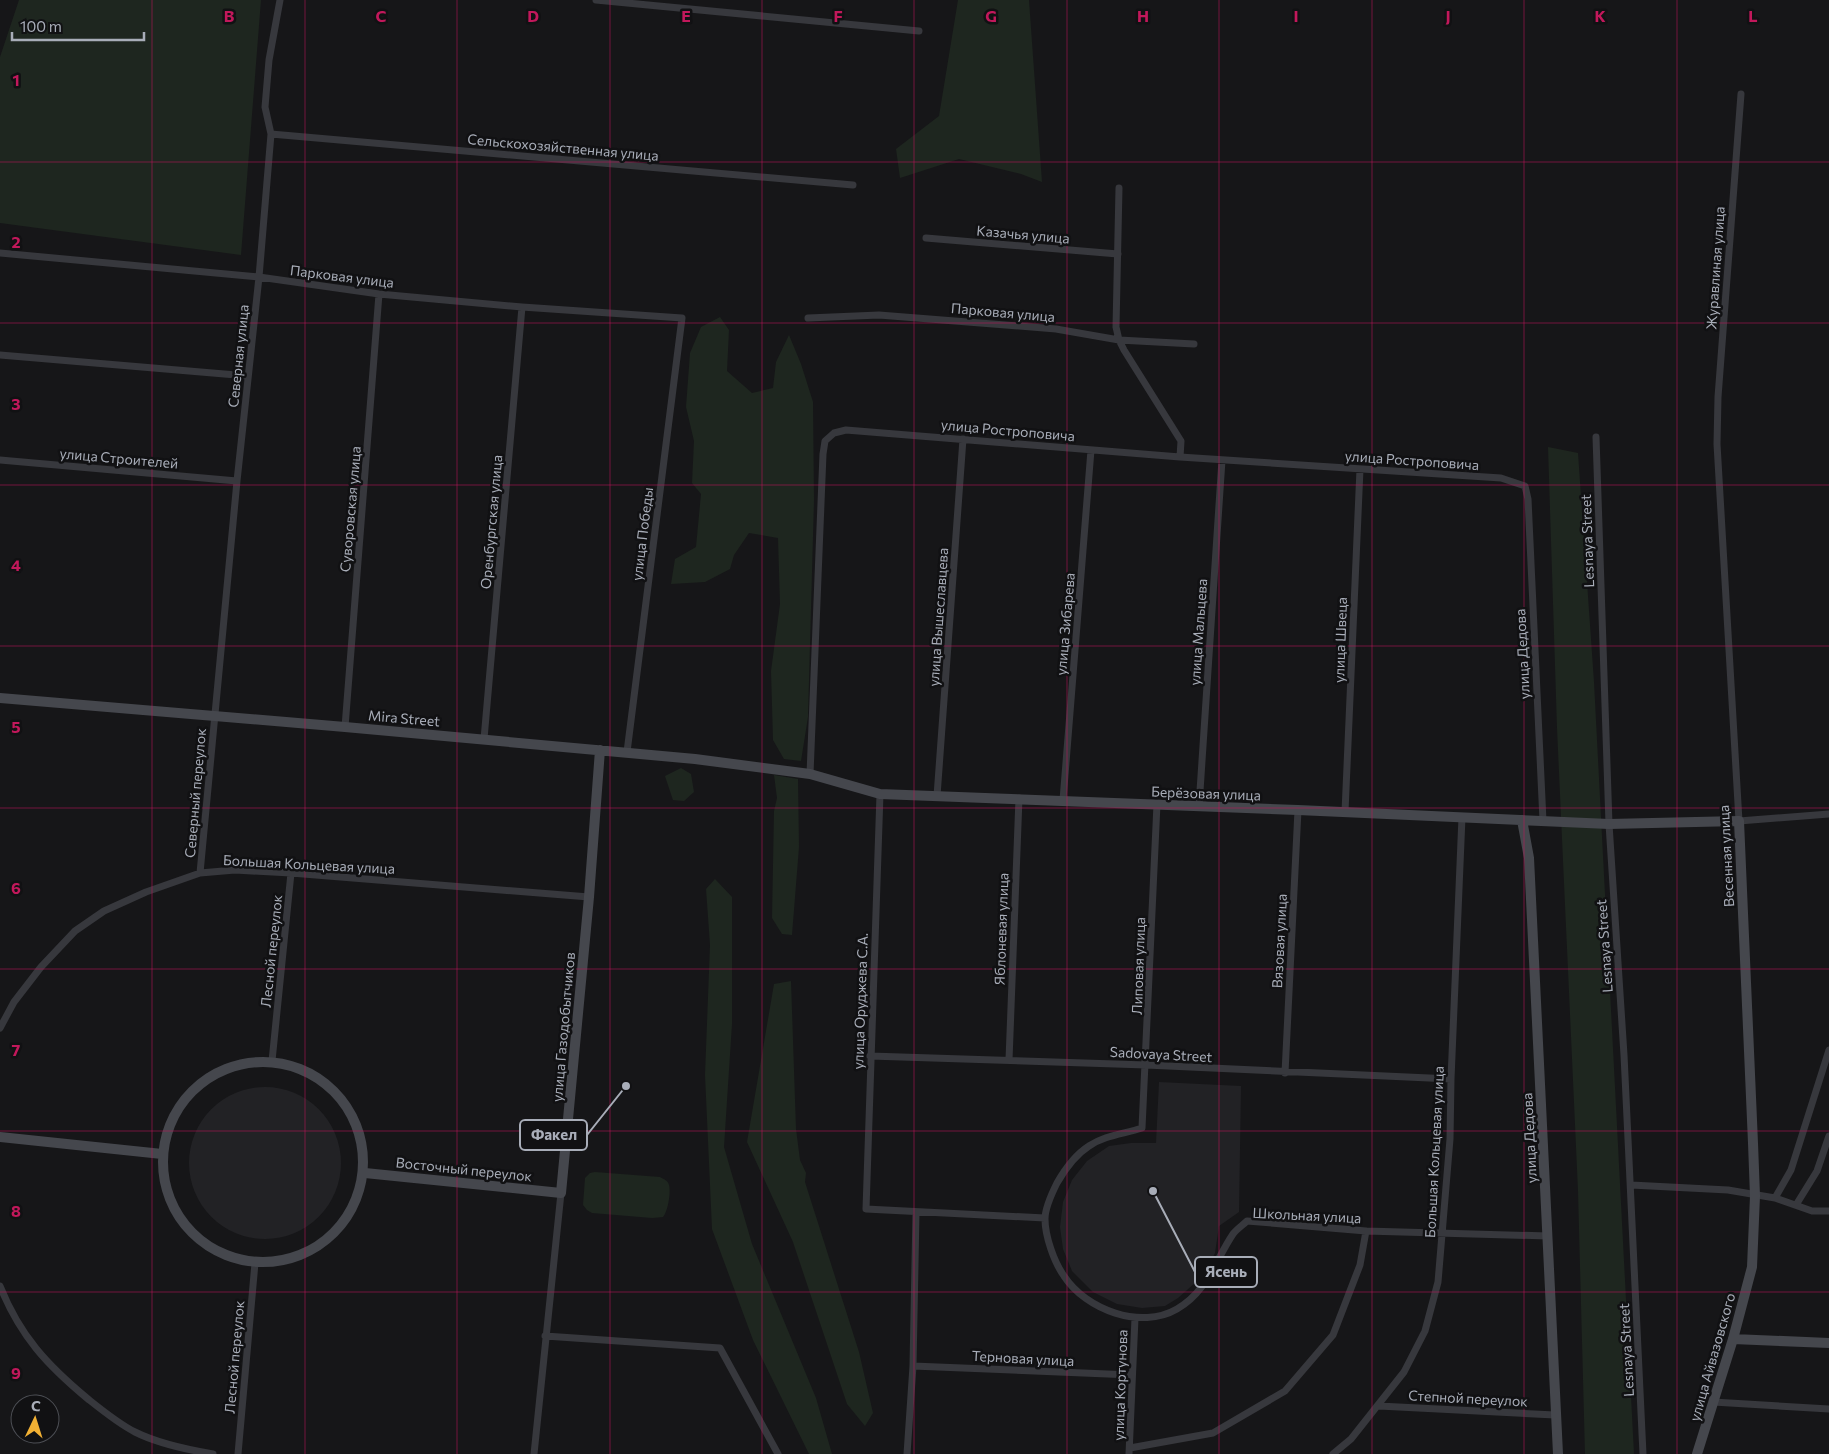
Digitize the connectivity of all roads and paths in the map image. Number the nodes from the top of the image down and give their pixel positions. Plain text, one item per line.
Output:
1 (280, 0) edge
2 (596, 0) edge
3 (919, 31) dead end
4 (1740, 94) dead end
5 (271, 134) junction
6 (853, 185) dead end
7 (1119, 188) dead end
8 (926, 238) dead end
9 (0, 253) edge
10 (1118, 254) junction
11 (259, 278) junction
12 (380, 294) junction
13 (522, 307) junction
14 (682, 318) joint
15 (808, 318) dead end
16 (1119, 340) junction
17 (1194, 344) dead end
18 (0, 355) edge
19 (248, 376) junction
20 (1596, 437) dead end
21 (963, 439) junction
22 (1716, 444) joint
23 (1091, 450) junction
24 (1180, 457) junction
25 (0, 460) edge
26 (1222, 460) junction
27 (1360, 469) junction
28 (237, 481) junction
29 (1525, 486) joint
30 (0, 698) edge
31 (215, 715) junction
32 (345, 727) junction
33 (484, 739) junction
34 (600, 750) junction
35 (627, 752) junction
36 (807, 774) junction
37 (880, 794) junction
38 (937, 796) junction
39 (1019, 798) junction
40 (1063, 800) junction
41 (1157, 804) junction
42 (1199, 806) junction
43 (1298, 810) junction
44 (1345, 812) junction
45 (1829, 814) edge
46 (1462, 817) junction
47 (1522, 820) junction
48 (1543, 821) junction
49 (1739, 821) junction
50 (1609, 824) junction
51 (200, 873) junction
52 (291, 873) junction
53 (589, 897) junction
54 (0, 1028) edge
55 (1829, 1050) edge
56 (870, 1056) junction
57 (1009, 1060) junction
58 (272, 1061) junction
59 (1146, 1065) junction
60 (1285, 1073) junction
61 (1451, 1079) junction
62 (1820, 1082) junction
63 (1829, 1084) edge
64 (1142, 1128) joint
65 (1829, 1136) edge
66 (0, 1137) edge
67 (162, 1154) junction
68 (365, 1172) junction
69 (1631, 1185) junction
70 (561, 1193) junction
71 (1755, 1196) junction
72 (1775, 1198) junction
73 (1796, 1205) junction
74 (1829, 1211) edge
75 (916, 1213) junction
76 (1045, 1218) junction
77 (1366, 1231) junction
78 (1444, 1233) junction
79 (1548, 1236) junction
80 (255, 1263) junction
81 (1752, 1267) joint
82 (0, 1286) edge
83 (1135, 1318) junction
84 (545, 1336) junction
85 (1733, 1339) junction
86 (1829, 1343) edge
87 (913, 1366) junction
88 (1132, 1375) junction
89 (1713, 1402) junction
90 (1378, 1406) junction
91 (1829, 1409) edge
92 (1555, 1415) junction
93 (1130, 1451) edge
94 (213, 1454) edge
95 (238, 1454) edge
96 (534, 1454) edge
97 (778, 1454) edge
98 (908, 1454) edge
99 (1333, 1454) edge
100 (1558, 1454) edge
101 (1643, 1454) edge
102 (1698, 1454) edge

1 - 5 street, Северная улица
2 - 3 street
4 - 22 street, Журавлиная улица
5 - 6 street, Сельскохозяйственная улица
5 - 11 street, Северная улица
7 - 10 street
8 - 10 street, Казачья улица
9 - 11 street, Парковая улица
10 - 16 street
11 - 12 street, Парковая улица
11 - 19 street, Северная улица
12 - 13 street, Парковая улица
12 - 32 street, Суворовская улица
13 - 14 street, Парковая улица
13 - 33 street, Оренбургская улица
14 - 35 street, улица Победы
15 - 16 street, Парковая улица
16 - 17 street, Парковая улица
16 - 24 street
18 - 19 street
19 - 28 street, Северная улица
20 - 50 street, Lesnaya Street
21 - 23 street, улица Ростроповича
21 - 36 street, улица Ростроповича
21 - 38 street, улица Вышеславцева
22 - 49 street, Весенная улица
23 - 24 street, улица Ростроповича
23 - 40 street, улица Зибарева
24 - 26 street, улица Ростроповича
25 - 28 street, улица Строителей
26 - 27 street, улица Ростроповича
26 - 42 street, улица Мальцева
27 - 29 street, улица Ростроповича
27 - 44 street, улица Швеца
28 - 31 street, Северная улица
29 - 48 street, улица Дедова
30 - 31 street, Mira Street
31 - 32 street, Mira Street
31 - 51 street, Северный переулок
32 - 33 street, Mira Street
33 - 34 street, Mira Street
34 - 35 street, Mira Street
34 - 53 street, улица Газодобытчиков
35 - 36 street, Mira Street
36 - 37 street, Берёзовая улица
37 - 38 street, Берёзовая улица
37 - 56 street, улица Оруджева С.А.
38 - 39 street, Берёзовая улица
39 - 40 street, Берёзовая улица
39 - 57 street, Яблоневая улица
40 - 41 street, Берёзовая улица
41 - 42 street, Берёзовая улица
41 - 59 street, Липовая улица
42 - 43 street, Берёзовая улица
43 - 44 street, Берёзовая улица
43 - 60 street, Вязовая улица
44 - 46 street, Берёзовая улица
45 - 49 street
46 - 47 street, Берёзовая улица
46 - 61 street, Большая Кольцевая улица
47 - 48 street, Берёзовая улица
47 - 79 street, улица Дедова
48 - 50 street, Берёзовая улица
49 - 50 street, Берёзовая улица
49 - 71 street, Весенная улица
50 - 69 street, Lesnaya Street
51 - 52 street, Большая Кольцевая улица
51 - 54 street, Большая Кольцевая улица
52 - 53 street, Большая Кольцевая улица
52 - 58 street, Лесной переулок
53 - 70 street, улица Газодобытчиков
55 - 62 street
56 - 57 street, Sadovaya Street
56 - 75 street, улица Оруджева С.А.
57 - 59 street, Sadovaya Street
58 - 67 street
58 - 68 street
59 - 60 street, Sadovaya Street
59 - 64 street, Липовая улица
60 - 61 street, Sadovaya Street
61 - 78 street, Большая Кольцевая улица
62 - 63 street
62 - 72 street
64 - 76 street, Школьная улица
65 - 73 street
66 - 67 street
67 - 80 street
68 - 70 street, Восточный переулок
68 - 80 street
69 - 71 street
69 - 101 street, Lesnaya Street
70 - 84 street, улица Газодобытчиков
71 - 72 street
71 - 81 street, Весенная улица
72 - 73 street
73 - 74 street
75 - 76 street
75 - 87 street
76 - 83 street, Школьная улица
77 - 78 street, Школьная улица
77 - 83 street, Школьная улица
77 - 93 street
78 - 79 street, Школьная улица
78 - 90 street, Большая Кольцевая улица
79 - 92 street, улица Дедова
80 - 95 street, Лесной переулок
81 - 85 street, улица Айвазовского
82 - 94 street
83 - 88 street, улица Кортунова
84 - 96 street, улица Газодобытчиков
84 - 97 street
85 - 86 street
85 - 89 street, улица Айвазовского
87 - 88 street, Терновая улица
87 - 98 street
88 - 93 street, улица Кортунова
89 - 91 street
89 - 102 street, улица Айвазовского
90 - 92 street, Степной переулок
90 - 99 street, Большая Кольцевая улица
92 - 100 street, улица Дедова

